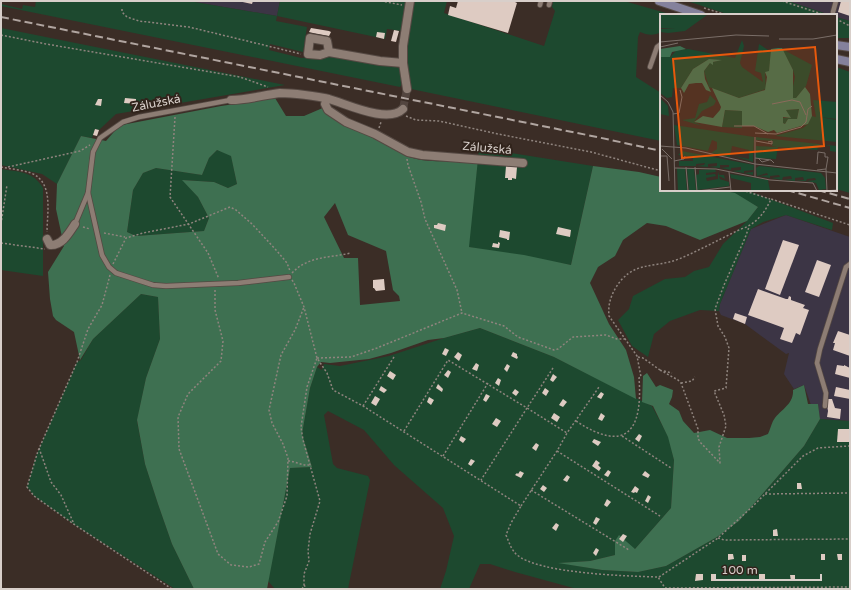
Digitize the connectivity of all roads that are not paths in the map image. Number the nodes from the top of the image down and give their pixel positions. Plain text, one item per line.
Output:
1 (659, 1) edge
2 (836, 1) edge
3 (410, 4) edge
4 (833, 12) dead end
5 (689, 13) edge
6 (660, 45) edge
7 (837, 45) edge
8 (850, 47) edge
9 (329, 52) junction
10 (837, 59) edge
11 (850, 62) edge
12 (403, 63) junction
13 (650, 66) dead end
14 (407, 89) tunnel mouth
15 (328, 99) junction
16 (231, 100) joint
17 (401, 110) road end
18 (523, 163) dead end
19 (88, 193) junction
20 (75, 224) joint
21 (47, 239) road end
22 (850, 264) edge
23 (290, 275) road end
24 (824, 406) dead end

1 - 5 main road
2 - 4 lane
3 - 12 street
6 - 13 lane
7 - 8 main road
9 - 9 street
9 - 12 street
10 - 11 main road
12 - 14 street
15 - 16 street, Zálužská
15 - 17 street, Zálužská
15 - 18 street, Zálužská
16 - 19 lane, Zálužská
19 - 20 lane
19 - 23 lane
20 - 21 street
22 - 24 lane

